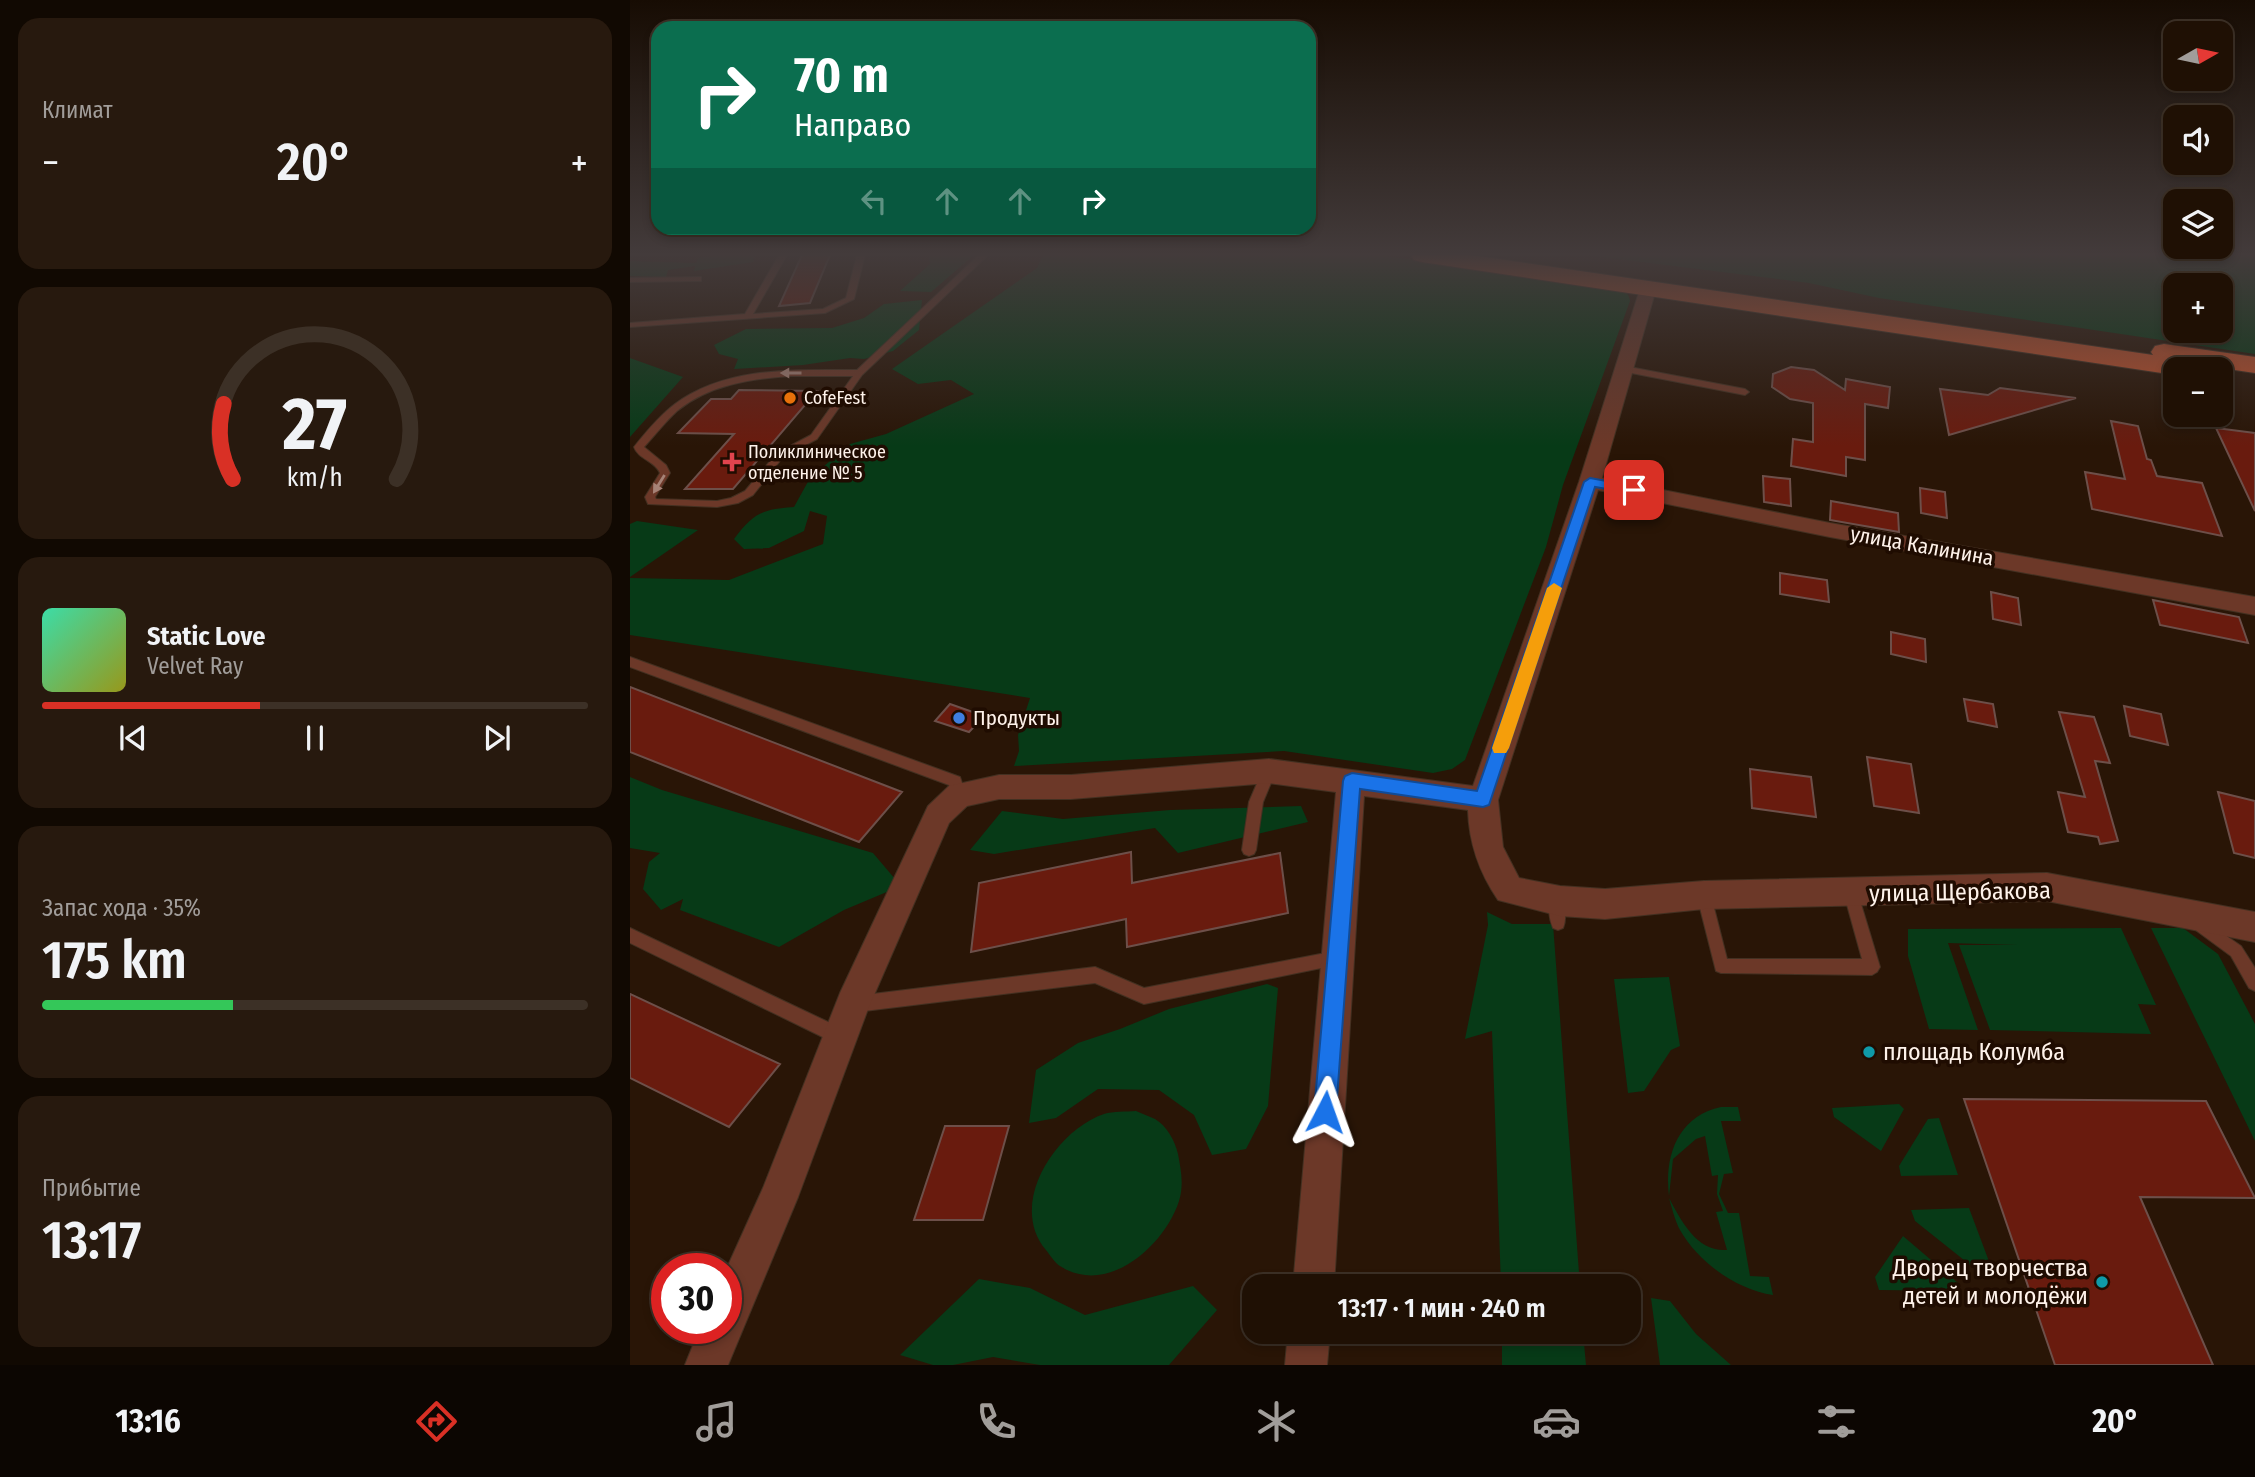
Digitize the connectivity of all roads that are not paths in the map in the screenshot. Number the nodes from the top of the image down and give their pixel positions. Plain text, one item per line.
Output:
1 (735, 319) edge
2 (917, 319) edge
3 (1639, 319) edge
4 (1849, 319) edge
5 (1932, 319) edge
6 (630, 325) edge
7 (2163, 365) edge
8 (2255, 365) edge
9 (1624, 369) junction
10 (859, 373) junction
11 (2233, 376) edge
12 (2255, 379) edge
13 (1745, 392) dead end
14 (1590, 482) junction
15 (2255, 606) edge
16 (630, 662) edge
17 (1269, 771) junction
18 (1352, 781) junction
19 (959, 795) junction
20 (1483, 800) junction
21 (1249, 850) dead end
22 (1851, 894) junction
23 (1704, 895) junction
24 (2187, 915) junction
25 (2255, 927) edge
26 (630, 934) edge
27 (1336, 958) junction
28 (2255, 983) edge
29 (852, 1005) junction
30 (841, 1037) junction
31 (1314, 1274) edge
32 (742, 1281) edge
33 (715, 1344) edge
34 (1308, 1344) edge
35 (706, 1365) edge
36 (1306, 1365) edge

1 - 6 lane
2 - 10 lane
3 - 9 street
4 - 7 main road
5 - 8 main road
9 - 13 lane
9 - 14 street
10 -> 10 lane
11 - 12 main road
14 - 15 street, улица Калинина
14 - 20 street
16 - 19 lane
17 - 18 street
17 - 19 street
17 - 21 lane
18 - 20 street
18 - 27 street
19 - 29 street
20 - 23 street
22 - 23 street, улица Щербакова
22 - 23 lane
22 - 24 street, улица Щербакова
24 - 25 street, улица Щербакова
24 - 28 lane
26 - 30 lane
27 - 29 lane
27 - 31 street
29 - 30 street
30 - 32 street
33 - 35 street
34 - 36 street

